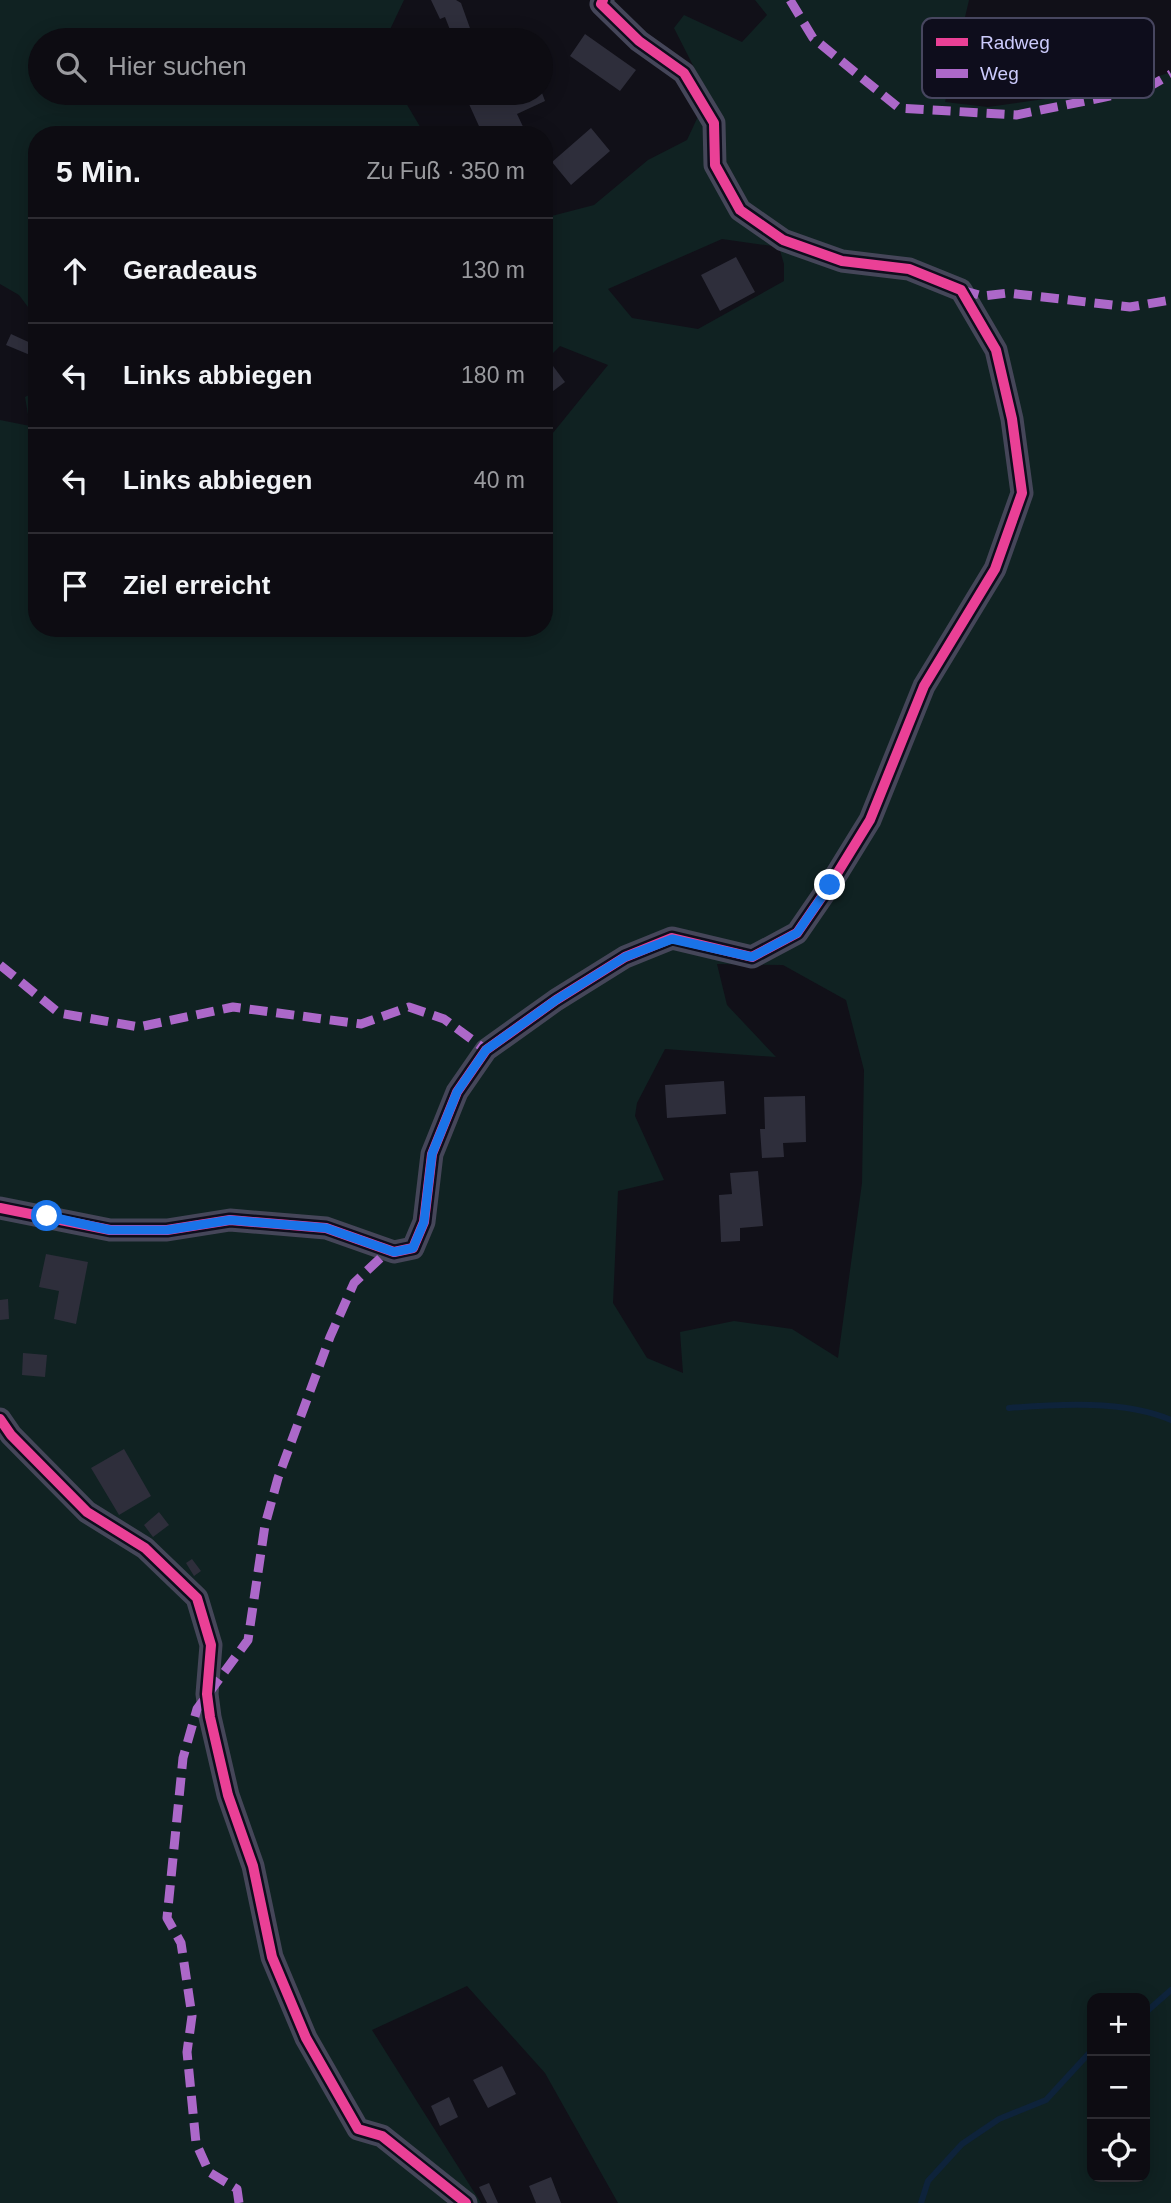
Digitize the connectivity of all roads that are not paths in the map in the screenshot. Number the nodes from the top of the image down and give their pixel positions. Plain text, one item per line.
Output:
1 (603, 0) edge
2 (0, 1208) edge
3 (0, 1419) edge
4 (466, 2203) edge

1 - 2 street
3 - 4 street

